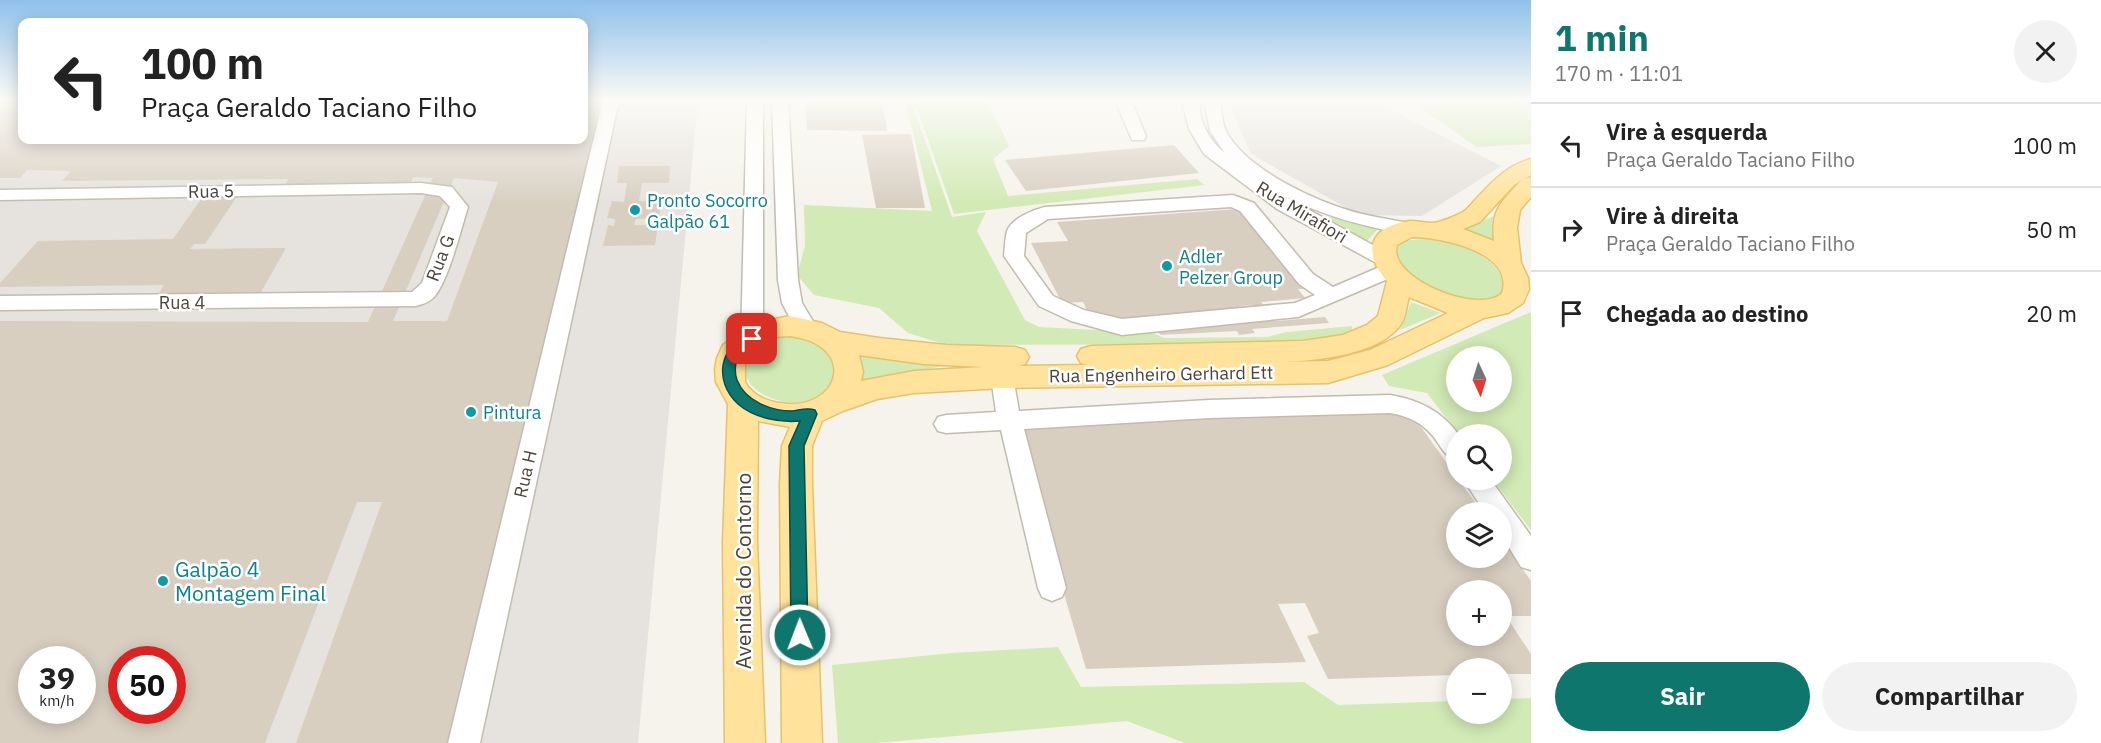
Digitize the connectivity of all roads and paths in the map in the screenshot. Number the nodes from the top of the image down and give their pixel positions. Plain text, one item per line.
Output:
1 (603, 135) edge
2 (755, 135) edge
3 (782, 135) edge
4 (1201, 135) edge
5 (1221, 135) edge
6 (1531, 166) edge
7 (1531, 184) edge
8 (421, 188) joint
9 (1, 194) edge
10 (1410, 229) junction
11 (1437, 230) junction
12 (1509, 264) junction
13 (1391, 270) junction
14 (1332, 296) junction
15 (365, 301) joint
16 (0, 303) edge
17 (1478, 310) junction
18 (806, 328) junction
19 (752, 339) junction
20 (834, 341) junction
21 (1002, 376) junction
22 (743, 400) junction
23 (822, 408) junction
24 (1010, 419) junction
25 (946, 424) dead end
26 (1446, 434) edge
27 (1512, 530) edge
28 (1531, 558) edge
29 (1052, 588) dead end
30 (464, 743) edge
31 (745, 743) edge
32 (802, 743) edge

1 - 30 street, Rua H
2 - 19 street
3 - 18 street
4 - 13 street, Rua Mirafiori
5 - 10 street, Rua Mirafiori
6 - 11 main road
7 - 12 main road
8 - 9 street, Rua 5
8 - 15 street, Rua G
10 - 11 main road
10 - 13 main road, Rua Engenheiro Gerhard Ett
11 - 12 main road
12 - 17 main road
13 - 14 street
13 - 17 main road
13 - 20 main road, Rua Engenheiro Gerhard Ett
14 - 14 street
15 - 16 street, Rua 4
17 - 21 main road, Rua Engenheiro Gerhard Ett
18 - 19 main road
18 - 20 main road
19 - 22 main road
20 - 23 main road
21 - 23 main road, Rua Engenheiro Gerhard Ett
21 - 24 street
22 - 23 main road
22 - 31 main road, Avenida do Contorno
23 - 32 main road
24 - 25 street
24 - 26 street
24 - 29 street
27 - 28 street

